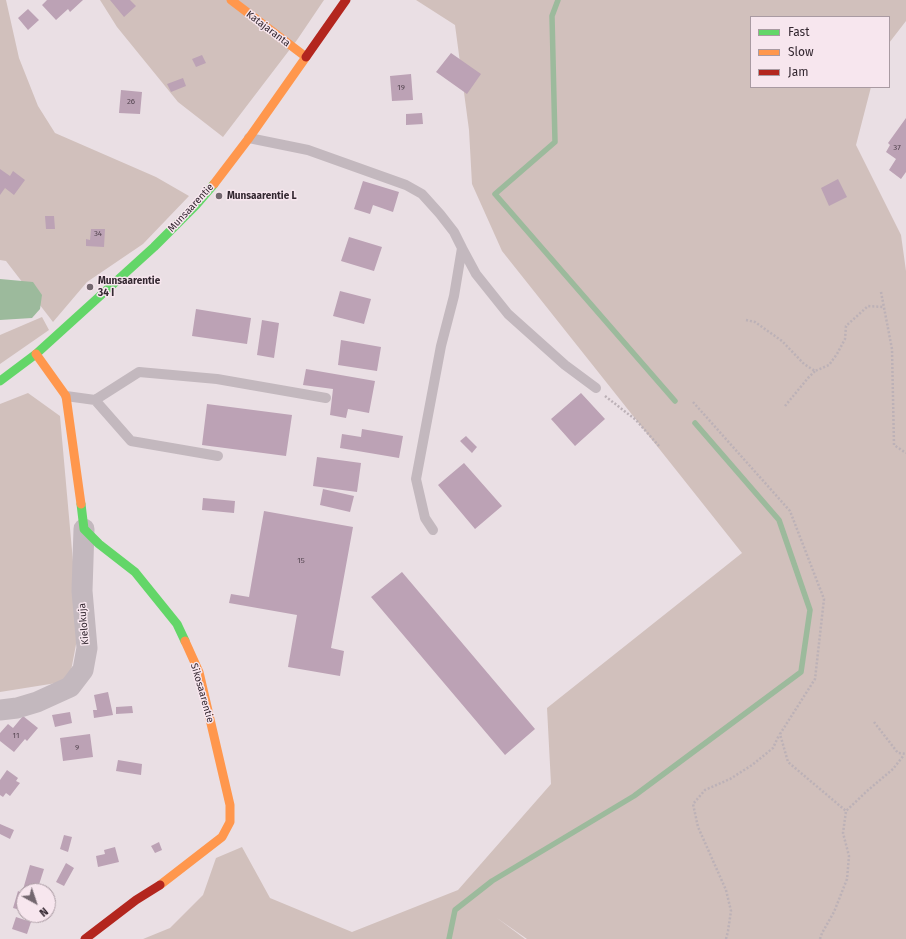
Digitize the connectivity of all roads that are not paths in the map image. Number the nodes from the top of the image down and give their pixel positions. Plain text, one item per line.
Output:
1 (231, 0) edge
2 (346, 0) edge
3 (306, 57) junction
4 (249, 138) junction
5 (462, 248) junction
6 (36, 354) junction
7 (0, 381) edge
8 (596, 388) road end
9 (66, 396) junction
10 (326, 398) dead end
11 (95, 400) junction
12 (218, 456) dead end
13 (84, 529) junction
14 (433, 530) dead end
15 (0, 710) edge
16 (85, 939) edge

1 - 3 street, Katajaranta
2 - 3 street, Munsaarentie
3 - 4 street, Munsaarentie
4 - 5 lane
4 - 6 street, Munsaarentie
5 - 8 lane
5 - 14 lane
6 - 7 street, Munsaarentie
6 - 9 street
9 - 11 lane
9 - 13 street
10 - 11 lane
11 - 12 lane
13 - 15 street, Kielokuja
13 - 16 street, Sikosaarentie

